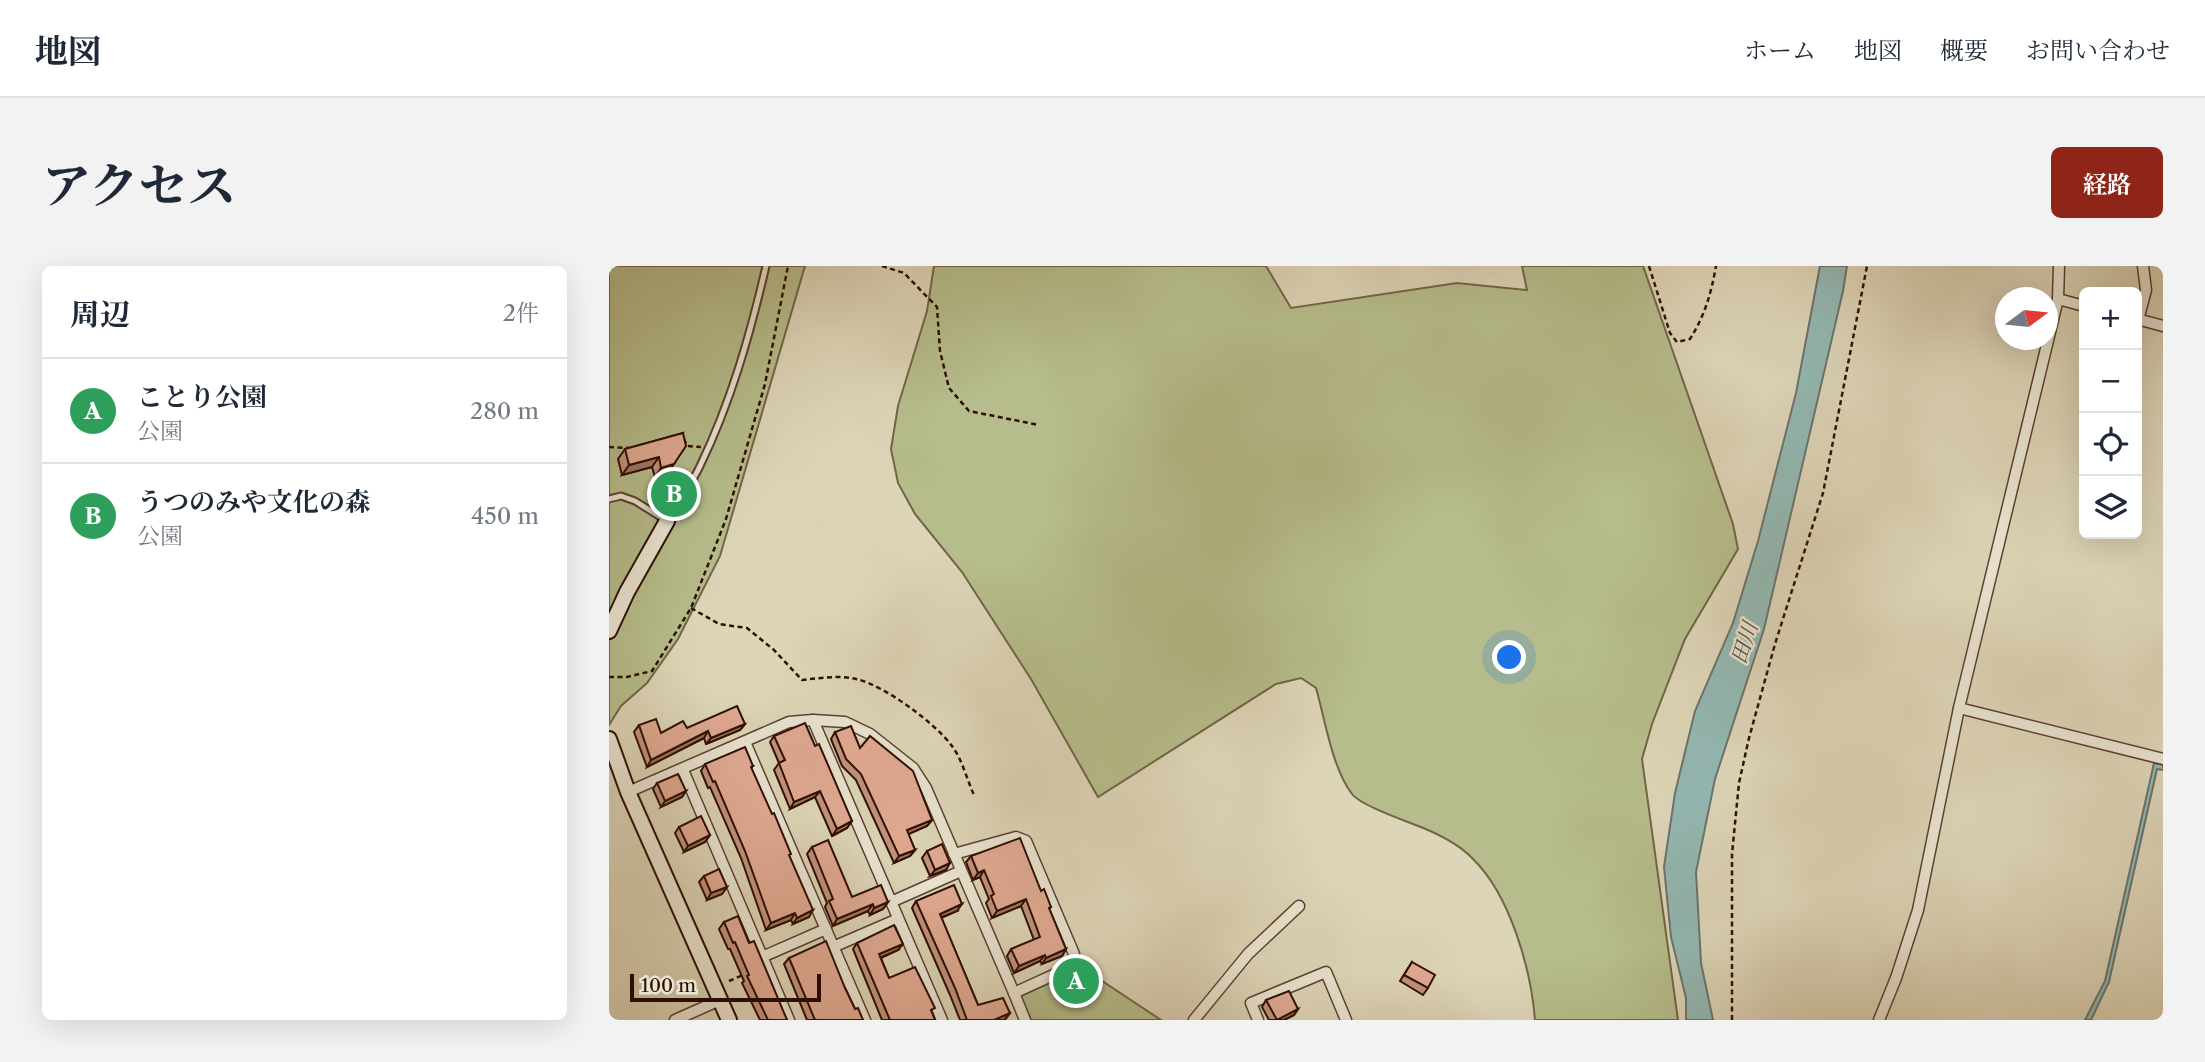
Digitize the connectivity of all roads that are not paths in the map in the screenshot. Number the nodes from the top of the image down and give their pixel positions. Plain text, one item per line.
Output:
1 (766, 266) edge
2 (2059, 266) edge
3 (2143, 266) edge
4 (2058, 299) joint
5 (2142, 303) edge
6 (2079, 305) edge
7 (2142, 321) edge
8 (2163, 326) edge
9 (2046, 350) edge
10 (609, 499) edge
11 (667, 521) junction
12 (609, 631) edge
13 (1959, 708) junction
14 (813, 720) junction
15 (609, 739) edge
16 (745, 742) junction
17 (2163, 759) edge
18 (683, 770) junction
19 (628, 792) junction
20 (954, 854) junction
21 (961, 871) junction
22 (891, 902) junction
23 (1299, 906) dead end
24 (898, 919) junction
25 (826, 929) junction
26 (833, 947) junction
27 (764, 962) junction
28 (1014, 993) junction
29 (720, 1000) junction
30 (675, 1020) edge
31 (729, 1020) edge
32 (789, 1020) edge
33 (865, 1020) edge
34 (941, 1020) edge
35 (1025, 1020) edge
36 (1194, 1020) edge
37 (1258, 1020) edge
38 (1346, 1020) edge
39 (1879, 1020) edge

1 - 11 lane
2 - 4 street
3 - 5 street
4 - 6 street
7 - 8 street
9 - 13 street
10 - 11 lane
11 - 12 street
13 - 17 street
13 - 39 street
14 - 16 street
14 - 20 street
14 - 22 street
15 - 19 street
16 - 18 street
16 - 25 street
18 - 19 street
18 - 27 street
19 - 29 street
20 - 21 street
20 - 28 street
21 - 22 street
21 - 28 street
22 - 24 street
23 - 36 street
24 - 26 street
24 - 34 street
25 - 26 street
25 - 27 street
26 - 33 street
27 - 32 street
28 - 35 street
29 - 30 street
29 - 31 street
37 - 38 street

